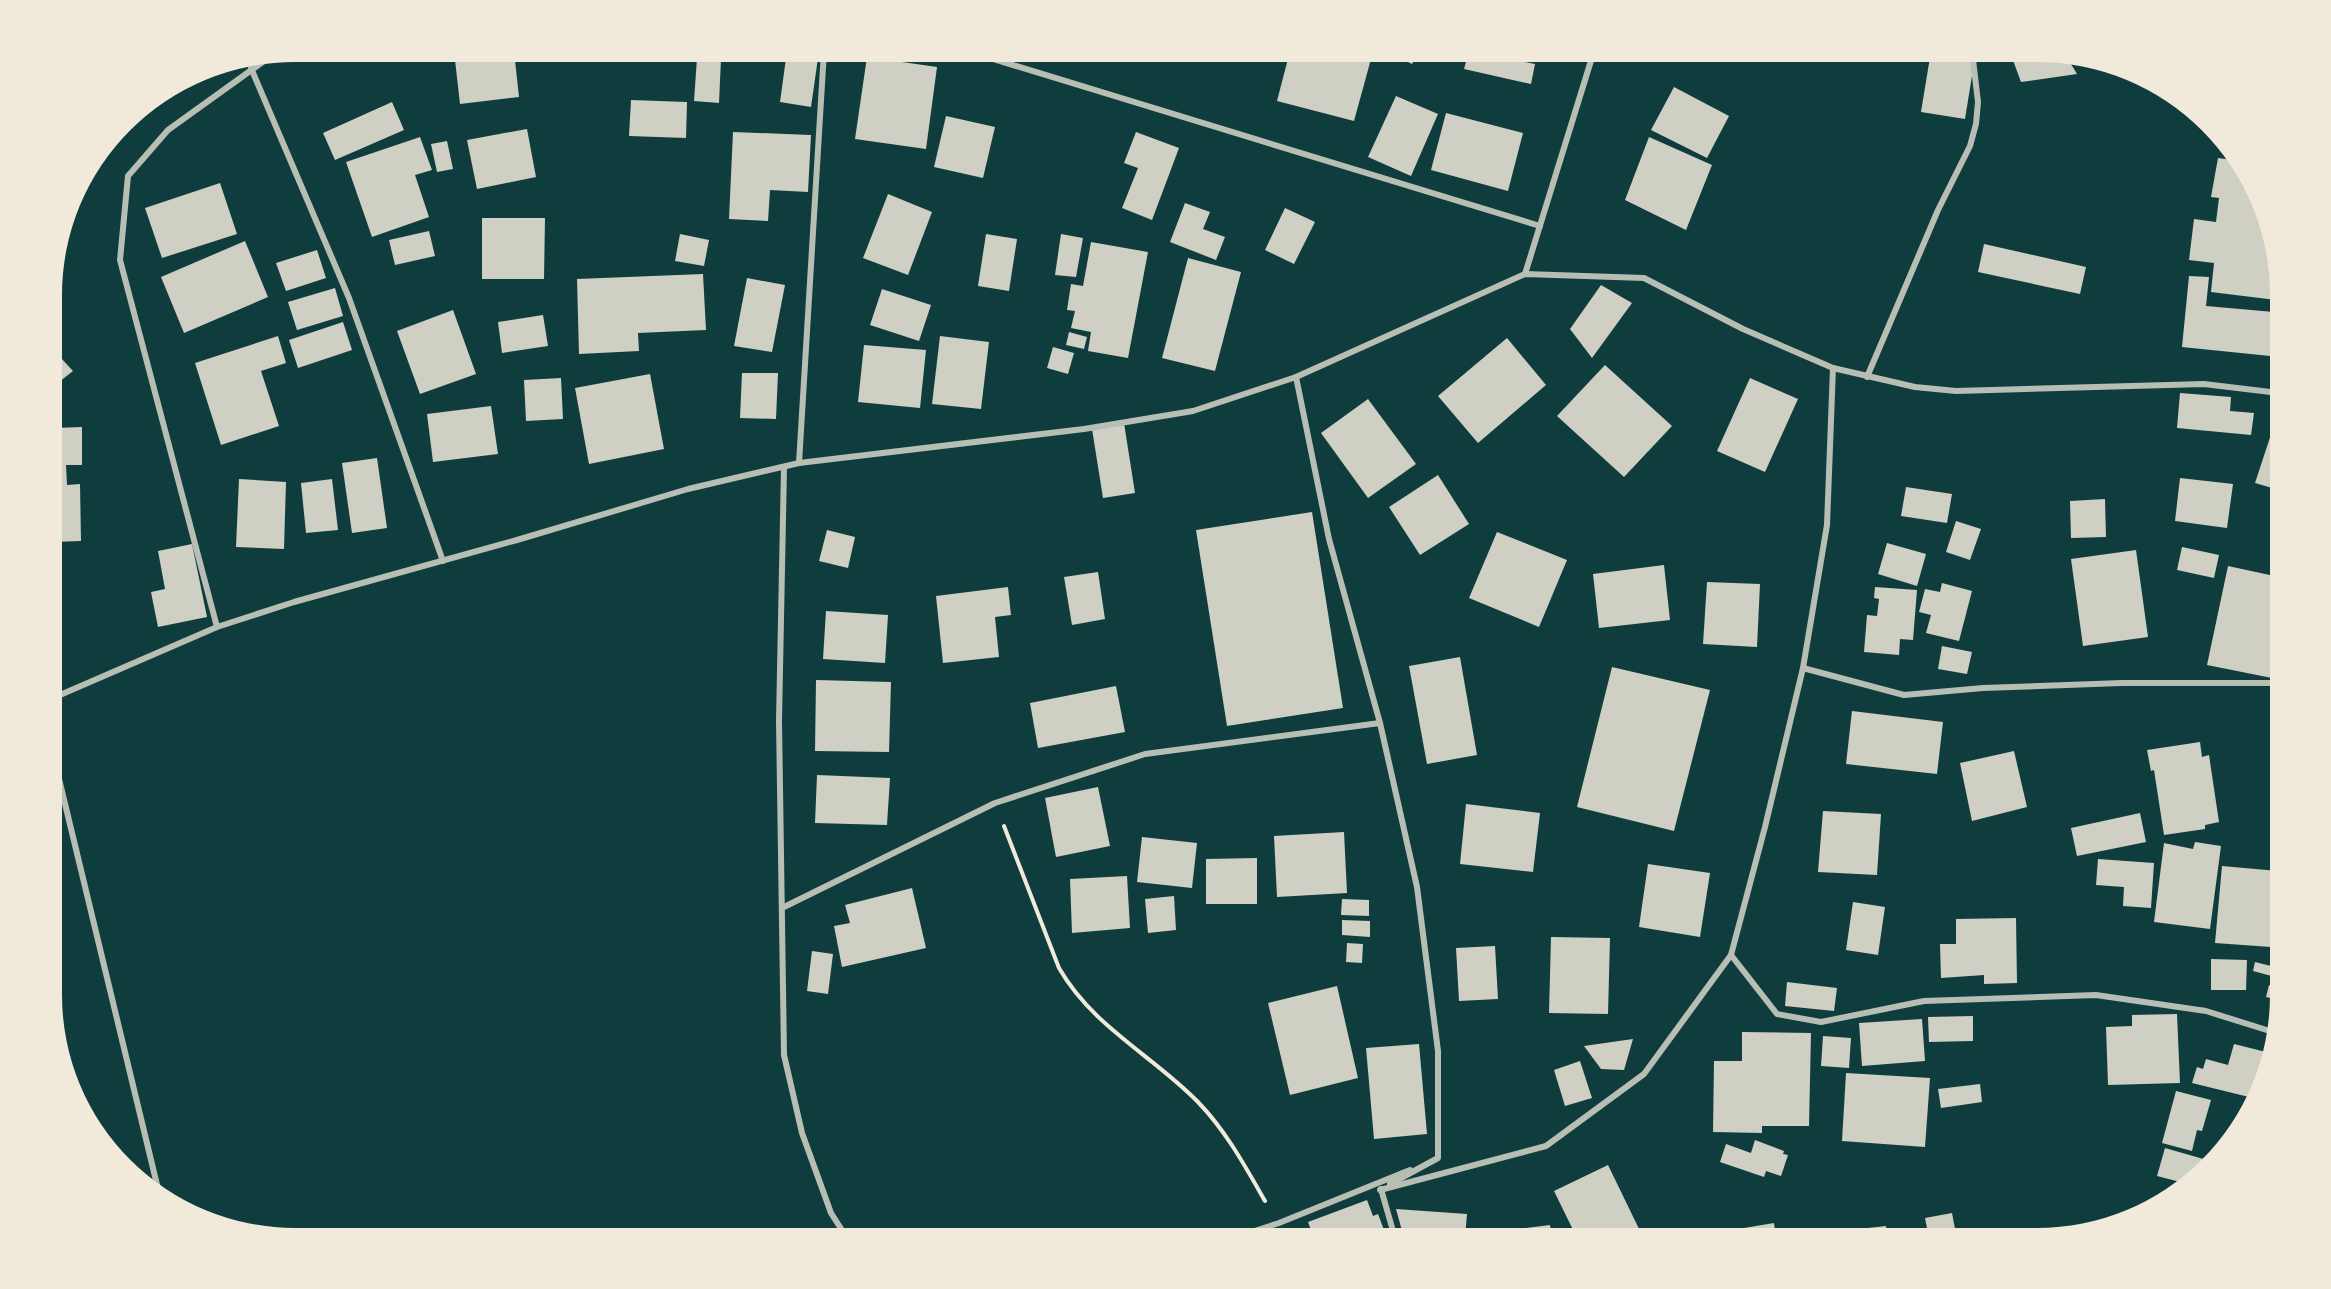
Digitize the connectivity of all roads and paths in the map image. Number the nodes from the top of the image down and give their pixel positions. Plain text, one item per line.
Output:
1 (823, 62) edge
2 (1003, 62) edge
3 (1591, 62) edge
4 (1973, 62) edge
5 (256, 65) edge
6 (250, 68) junction
7 (1540, 226) junction
8 (1525, 274) junction
9 (1833, 368) junction
10 (1296, 377) junction
11 (1867, 377) junction
12 (2270, 392) edge
13 (799, 463) junction
14 (783, 467) junction
15 (443, 561) junction
16 (217, 627) junction
17 (1803, 668) junction
18 (2270, 683) edge
19 (62, 694) edge
20 (1380, 723) junction
21 (62, 791) edge
22 (995, 803) junction
23 (784, 907) junction
24 (1731, 955) junction
25 (2267, 1030) edge
26 (1438, 1158) junction
27 (156, 1181) edge
28 (1380, 1190) junction
29 (1279, 1223) junction
30 (841, 1228) edge
31 (1264, 1228) edge
32 (1392, 1228) edge

1 - 13 street
2 - 7 street
3 - 7 street
4 - 11 street
5 - 6 street
6 - 15 street
6 - 16 street
7 - 8 street
8 - 9 street
8 - 10 street
9 - 11 street
9 - 17 street
10 - 13 street
10 - 20 street
11 - 12 street
13 - 14 street
14 - 15 street
14 - 23 street
15 - 16 street
16 - 19 street
17 - 18 street
17 - 24 street
20 - 22 street
20 - 26 street
21 - 27 street
22 - 23 street
22 - 29 path
23 - 30 street
24 - 25 street
24 - 28 street
26 - 28 street
26 - 29 street
28 - 32 street
29 - 31 street

